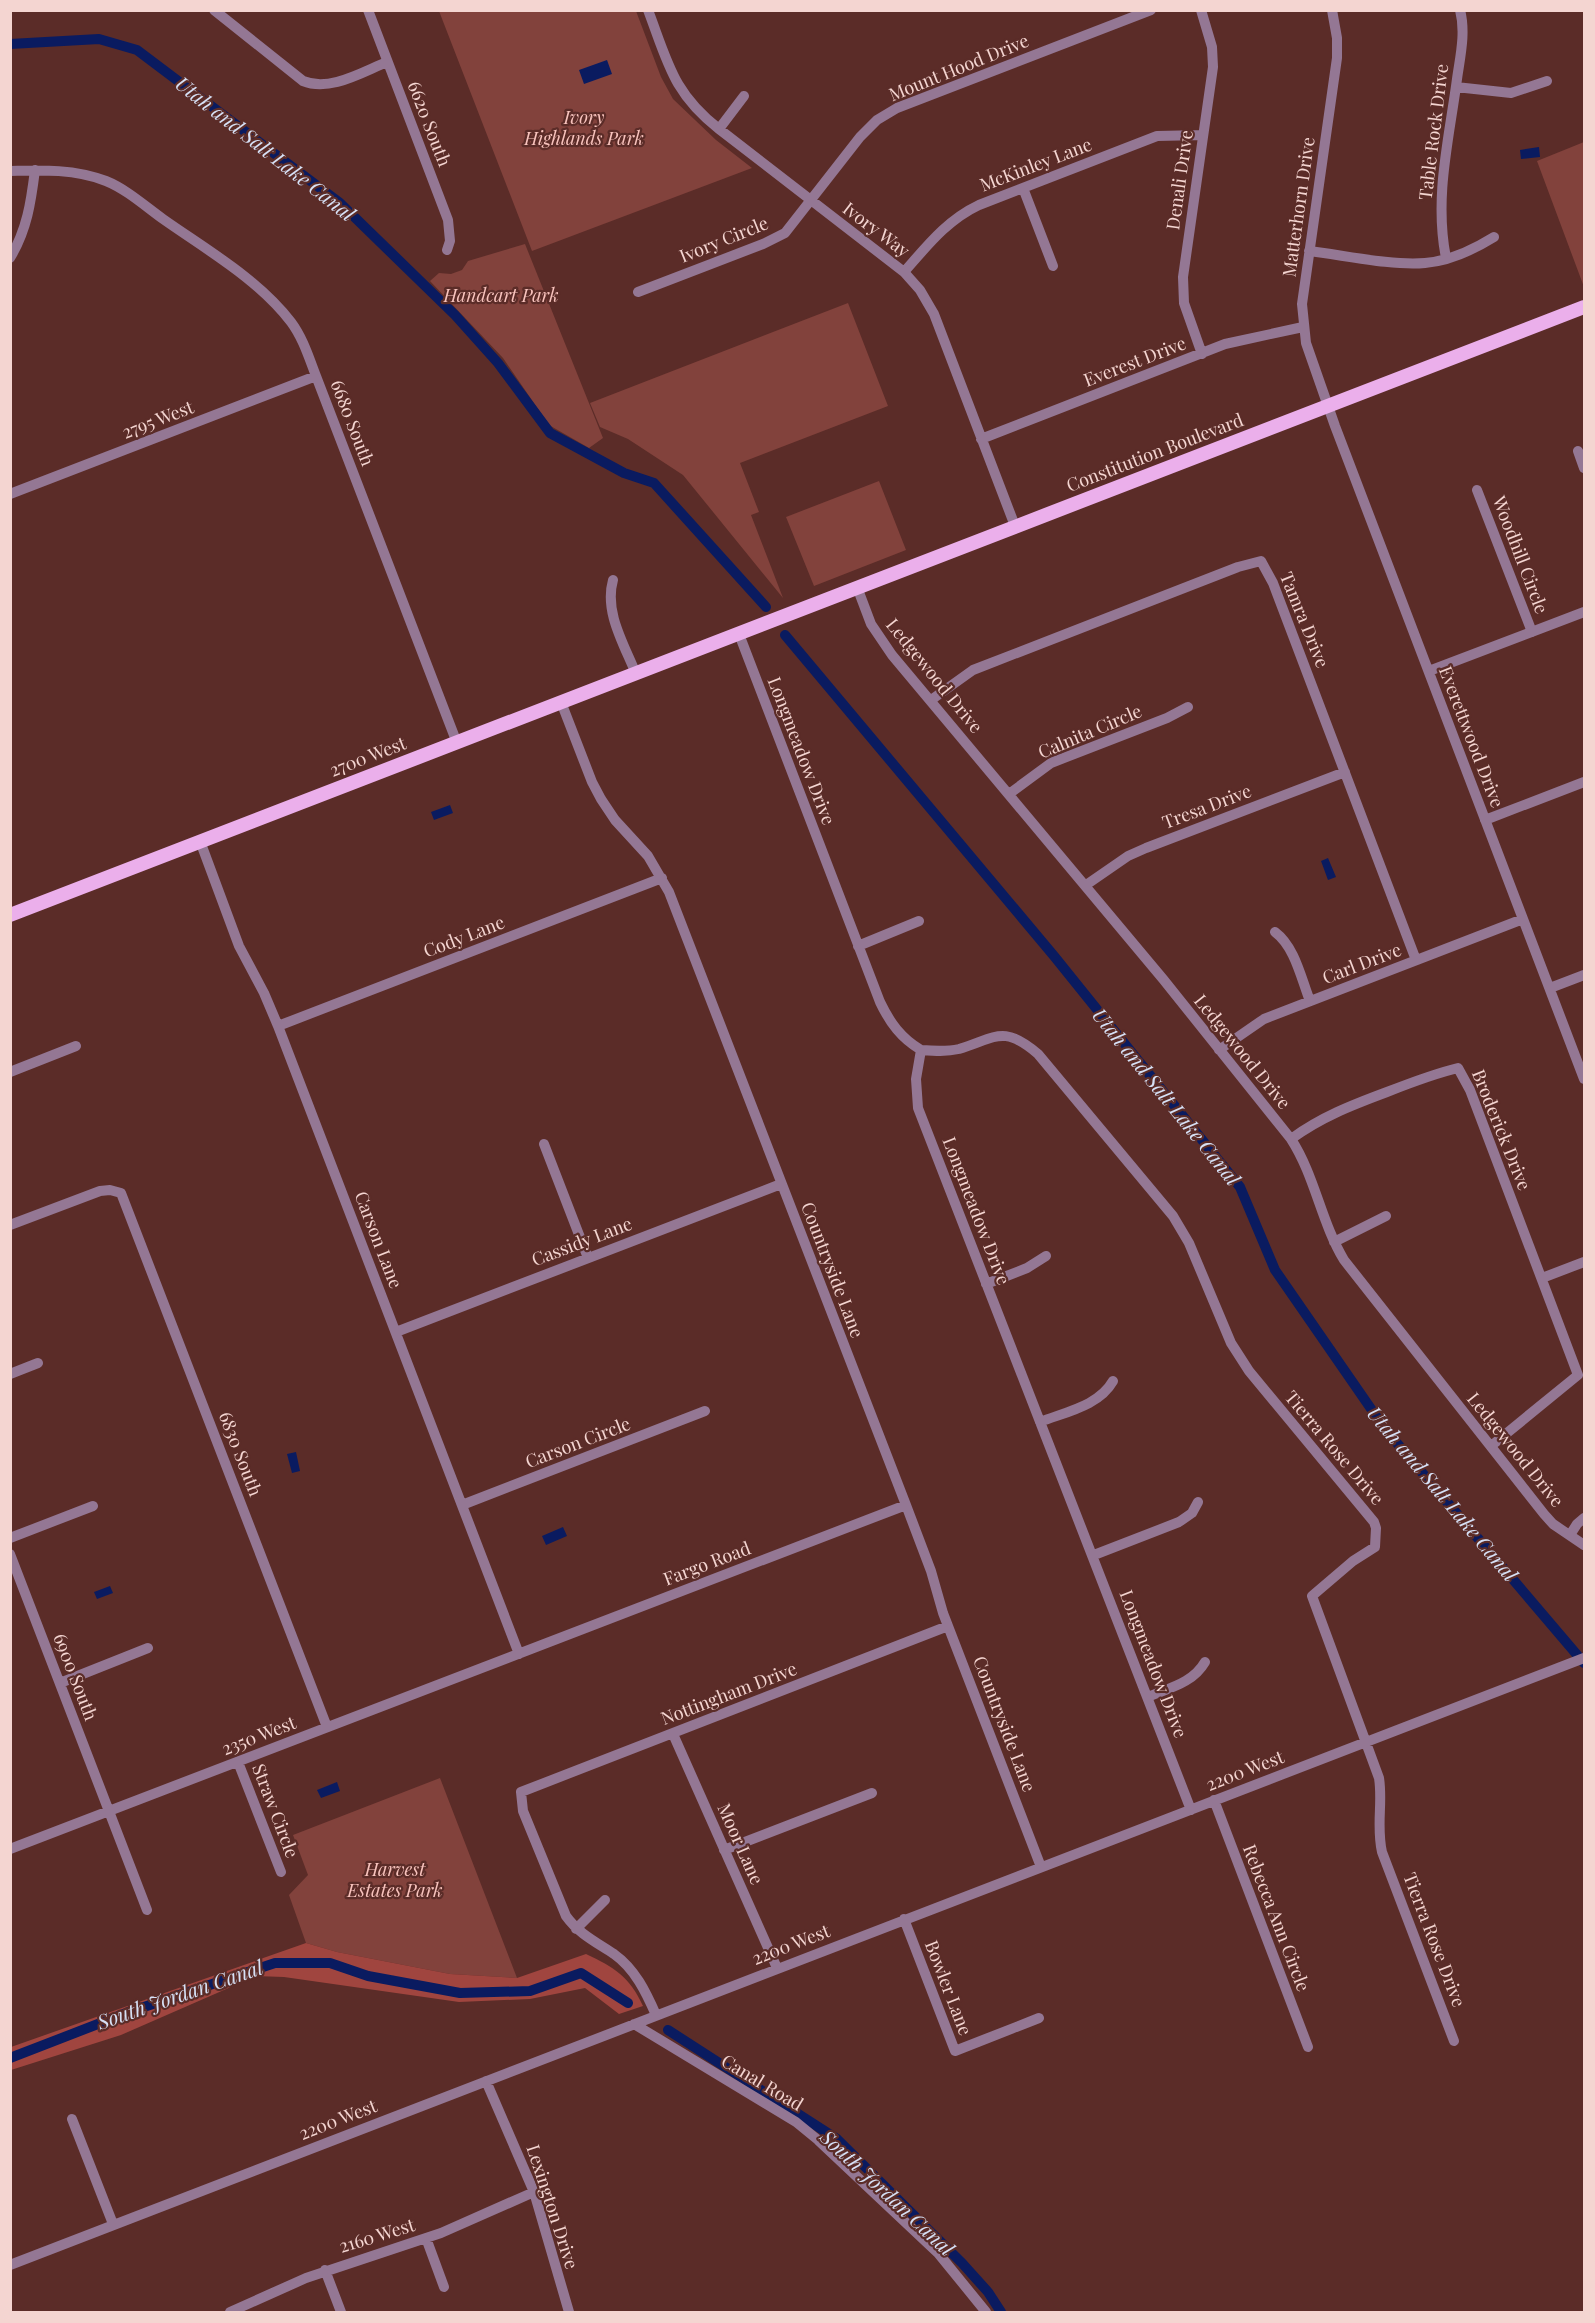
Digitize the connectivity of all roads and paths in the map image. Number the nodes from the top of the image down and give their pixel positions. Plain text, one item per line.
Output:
1 (214, 10) edge
2 (368, 10) edge
3 (648, 10) edge
4 (1151, 10) edge
5 (1201, 10) edge
6 (1332, 10) edge
7 (1460, 10) edge
8 (387, 62) junction
9 (1547, 81) dead end
10 (1456, 87) junction
11 (744, 96) dead end
12 (719, 129) junction
13 (1203, 135) junction
14 (35, 170) junction
15 (10, 171) edge
16 (1023, 188) junction
17 (810, 201) junction
18 (1494, 237) dead end
19 (447, 250) dead end
20 (1309, 251) junction
21 (10, 258) edge
22 (1446, 258) junction
23 (1053, 266) dead end
24 (904, 272) junction
25 (638, 292) dead end
26 (1584, 307) edge
27 (1303, 327) junction
28 (1202, 354) junction
29 (316, 376) junction
30 (1328, 406) junction
31 (981, 439) junction
32 (1578, 451) dead end
33 (1584, 468) edge
34 (1477, 490) dead end
35 (10, 494) edge
36 (1015, 526) junction
37 (613, 580) dead end
38 (857, 587) junction
39 (1584, 612) edge
40 (1532, 632) junction
41 (739, 634) junction
42 (1429, 671) junction
43 (636, 674) junction
44 (931, 700) junction
45 (561, 702) junction
46 (1188, 707) dead end
47 (457, 743) junction
48 (1345, 772) junction
49 (1584, 782) edge
50 (1009, 794) junction
51 (1485, 820) junction
52 (200, 841) junction
53 (662, 878) junction
54 (1086, 885) junction
55 (10, 915) edge
56 (1523, 919) junction
57 (919, 921) dead end
58 (1275, 932) dead end
59 (858, 946) junction
60 (1416, 960) junction
61 (1584, 975) edge
62 (1550, 988) junction
63 (1310, 1001) junction
64 (278, 1026) junction
65 (76, 1046) dead end
66 (921, 1050) junction
67 (1219, 1050) junction
68 (10, 1072) edge
69 (1584, 1079) edge
70 (1291, 1139) junction
71 (544, 1144) dead end
72 (781, 1184) junction
73 (1386, 1216) dead end
74 (10, 1226) edge
75 (1334, 1242) junction
76 (1046, 1256) dead end
77 (588, 1258) junction
78 (1584, 1262) edge
79 (1542, 1278) junction
80 (986, 1284) junction
81 (396, 1332) junction
82 (38, 1363) dead end
83 (10, 1374) edge
84 (1113, 1381) dead end
85 (705, 1411) dead end
86 (1040, 1422) junction
87 (1491, 1446) junction
88 (1198, 1502) dead end
89 (462, 1505) junction
90 (906, 1505) junction
91 (93, 1506) dead end
92 (1584, 1518) edge
93 (1570, 1535) junction
94 (10, 1538) edge
95 (1584, 1545) edge
96 (10, 1554) edge
97 (1094, 1555) junction
98 (948, 1626) junction
99 (148, 1648) dead end
100 (519, 1654) junction
101 (1584, 1658) edge
102 (1205, 1662) dead end
103 (60, 1683) junction
104 (1148, 1697) junction
105 (327, 1728) junction
106 (673, 1734) junction
107 (1366, 1742) junction
108 (238, 1762) junction
109 (872, 1793) dead end
110 (1214, 1800) junction
111 (1191, 1809) junction
112 (109, 1811) junction
113 (10, 1849) edge
114 (724, 1850) junction
115 (1041, 1866) junction
116 (281, 1872) dead end
117 (605, 1900) dead end
118 (147, 1910) dead end
119 (904, 1919) junction
120 (576, 1929) junction
121 (777, 1968) junction
122 (656, 2015) junction
123 (1039, 2018) dead end
124 (634, 2024) junction
125 (1454, 2040) dead end
126 (1308, 2047) dead end
127 (486, 2081) junction
128 (72, 2119) dead end
129 (534, 2192) junction
130 (113, 2224) junction
131 (426, 2238) junction
132 (10, 2265) edge
133 (325, 2270) junction
134 (444, 2287) dead end
135 (230, 2313) edge
136 (341, 2313) edge
137 (569, 2313) edge
138 (986, 2313) edge

1 - 8 street
2 - 8 street, 6620 South
3 - 12 street, Ivory Way
4 - 17 street, Mount Hood Drive
5 - 13 street, Denali Drive
6 - 20 street, Matterhorn Drive
7 - 10 street, Table Rock Drive
8 - 19 street, 6620 South
9 - 10 street
10 - 22 street, Table Rock Drive
11 - 12 street
12 - 17 street, Ivory Way
13 - 16 street, McKinley Lane
13 - 28 street, Denali Drive
14 - 15 street, 6680 South
14 - 21 street
14 - 29 street, 6680 South
16 - 23 street
16 - 24 street, McKinley Lane
17 - 24 street, Ivory Way
17 - 25 street, Ivory Circle
18 - 22 street
20 - 22 street
20 - 27 street, Matterhorn Drive
24 - 31 street, Ivory Way
26 - 30 main road, Constitution Boulevard
27 - 28 street, Everest Drive
27 - 30 street, Matterhorn Drive
28 - 31 street, Everest Drive
29 - 35 street, 2795 West
29 - 47 street, 6680 South
30 - 36 main road, Constitution Boulevard
30 - 42 street, Everettwood Drive
31 - 36 street, Ivory Way
32 - 33 street
34 - 40 street, Woodhill Circle
36 - 38 main road, Constitution Boulevard
37 - 43 street
38 - 41 main road, Constitution Boulevard
38 - 44 street, Ledgewood Drive
39 - 40 street
40 - 42 street
41 - 43 main road, 2700 West
41 - 59 street, Longmeadow Drive
42 - 51 street, Everettwood Drive
43 - 45 main road, 2700 West
44 - 48 street, Tamra Drive
44 - 50 street, Ledgewood Drive
45 - 47 main road, 2700 West
45 - 53 street, Countryside Lane
46 - 50 street, Calnita Circle
47 - 52 main road, 2700 West
48 - 54 street, Tresa Drive
48 - 60 street, Tamra Drive
49 - 51 street
50 - 54 street, Ledgewood Drive
51 - 56 street, Everettwood Drive
52 - 55 main road, 2700 West
52 - 64 street, Carson Lane
53 - 64 street, Cody Lane
53 - 72 street, Countryside Lane
54 - 67 street, Ledgewood Drive
56 - 60 street, Carl Drive
56 - 62 street, Everettwood Drive
57 - 59 street
58 - 63 street
59 - 66 street, Longmeadow Drive
60 - 63 street, Carl Drive
61 - 62 street
62 - 69 street, Everettwood Drive
63 - 67 street, Carl Drive
64 - 81 street, Carson Lane
65 - 68 street
66 - 80 street, Longmeadow Drive
66 - 107 street, Tierra Rose Drive
67 - 70 street, Ledgewood Drive
70 - 75 street, Ledgewood Drive
70 - 79 street, Broderick Drive
71 - 77 street
72 - 77 street, Cassidy Lane
72 - 90 street, Countryside Lane
73 - 75 street
74 - 105 street, 6830 South
75 - 87 street, Ledgewood Drive
76 - 80 street
77 - 81 street, Cassidy Lane
78 - 79 street
79 - 87 street, Broderick Drive
80 - 86 street, Longmeadow Drive
81 - 89 street, Carson Lane
82 - 83 street
84 - 86 street
85 - 89 street, Carson Circle
86 - 97 street, Longmeadow Drive
87 - 93 street, Ledgewood Drive
88 - 97 street
89 - 100 street, Carson Lane
90 - 98 street, Countryside Lane
90 - 100 street, Fargo Road
91 - 94 street
92 - 93 street
93 - 95 street, Ledgewood Drive
96 - 103 street, 6900 South
97 - 104 street, Longmeadow Drive
98 - 106 street, Nottingham Drive
98 - 115 street, Countryside Lane
99 - 103 street
100 - 105 street, 2350 West
101 - 107 street, 2200 West
102 - 104 street
103 - 112 street, 6900 South
104 - 111 street, Longmeadow Drive
105 - 108 street, 2350 West
106 - 114 street, Moor Lane
106 - 120 street, Nottingham Drive
107 - 110 street, 2200 West
107 - 125 street, Tierra Rose Drive
108 - 112 street, 2350 West
108 - 116 street, Straw Circle
109 - 114 street
110 - 111 street, 2200 West
110 - 126 street, Rebecca Ann Circle
111 - 115 street, 2200 West
112 - 113 street, 2350 West
112 - 118 street, 6900 South
114 - 121 street, Moor Lane
115 - 119 street, 2200 West
117 - 120 street
119 - 121 street, 2200 West
119 - 123 street, Bowler Lane
120 - 122 street
121 - 122 street, 2200 West
122 - 124 street, 2200 West
124 - 127 street, 2200 West
124 - 138 street, Canal Road
127 - 129 street, Lexington Drive
127 - 130 street, 2200 West
128 - 130 street
129 - 131 street, 2160 West
129 - 137 street, Lexington Drive
130 - 132 street, 2200 West
131 - 133 street, 2160 West
131 - 134 street
133 - 135 street, 2160 West
133 - 136 street

